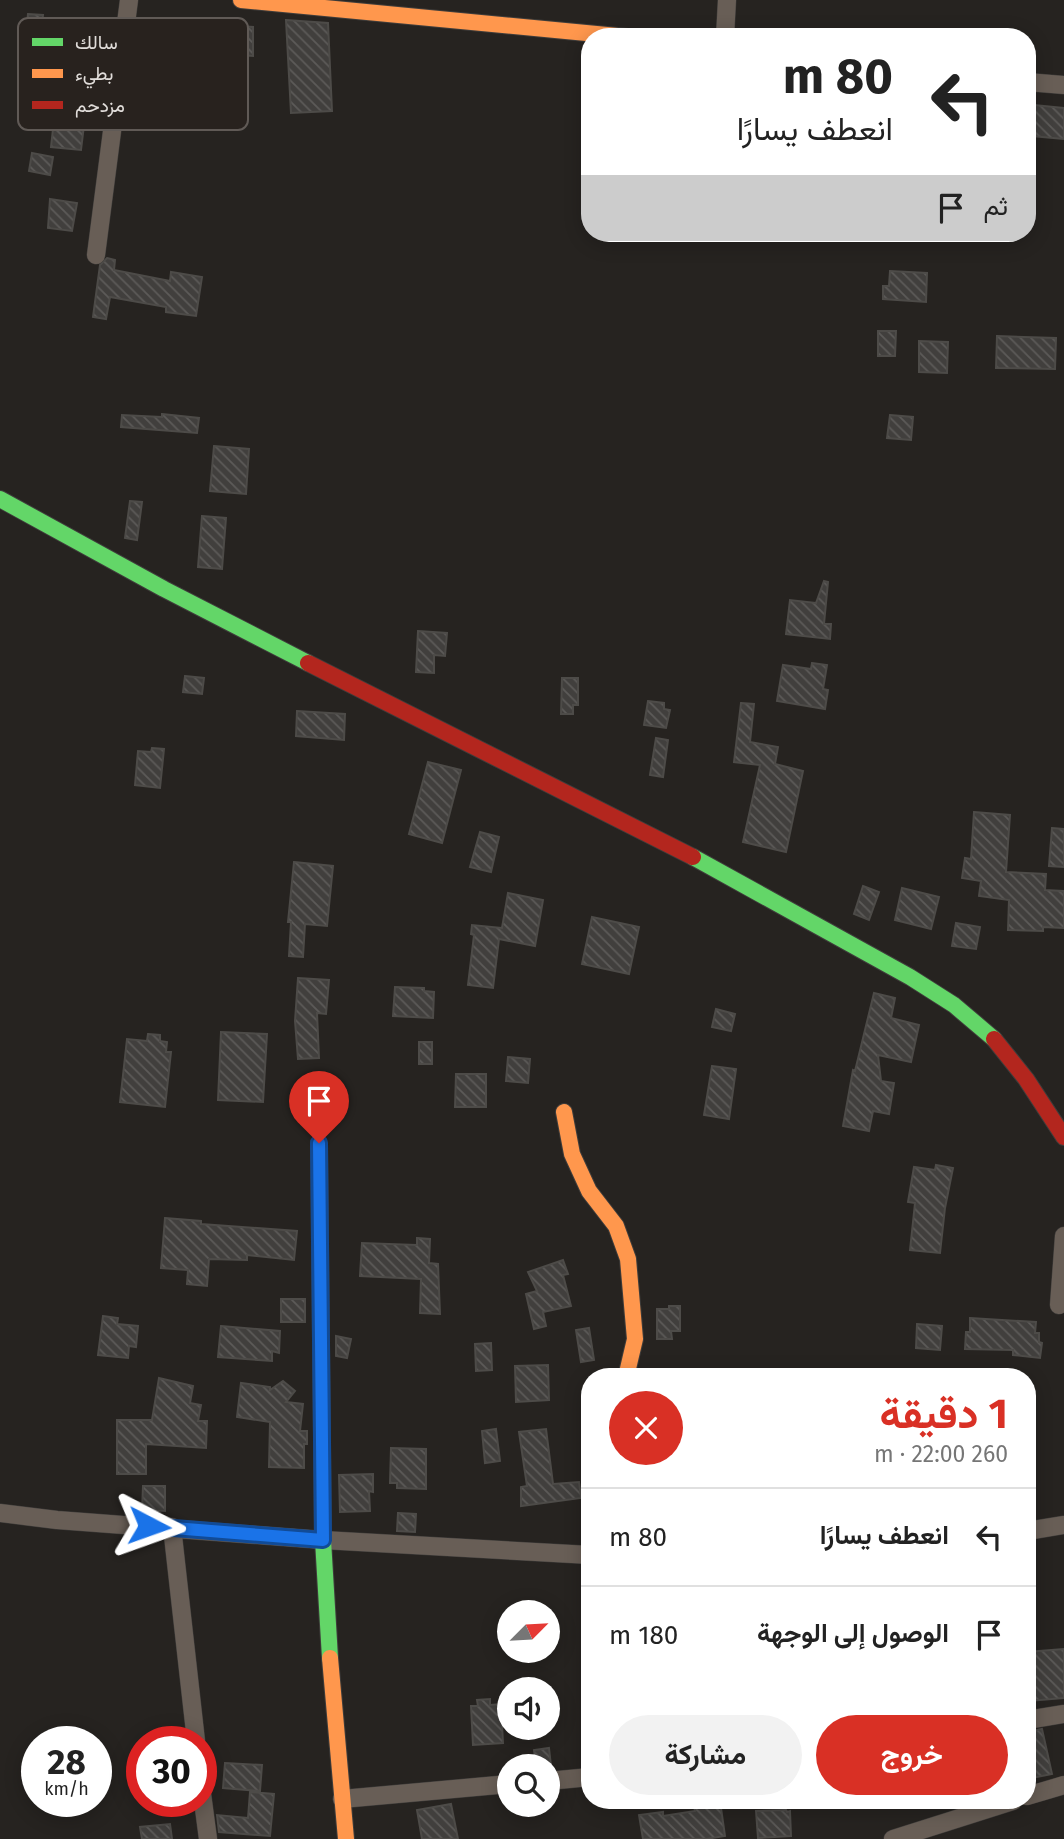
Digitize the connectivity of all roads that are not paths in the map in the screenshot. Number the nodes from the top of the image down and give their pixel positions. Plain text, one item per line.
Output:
1 (129, 0) edge
2 (241, 0) edge
3 (727, 0) edge
4 (127, 18) edge
5 (726, 28) edge
6 (581, 33) edge
7 (1036, 83) edge
8 (1064, 85) edge
9 (112, 130) edge
10 (96, 255) dead end
11 (0, 499) edge
12 (564, 1112) dead end
13 (1064, 1137) edge
14 (319, 1143) dead end
15 (1064, 1236) edge
16 (1059, 1305) dead end
17 (628, 1368) edge
18 (0, 1513) edge
19 (1064, 1525) edge
20 (172, 1527) junction
21 (1036, 1530) edge
22 (323, 1540) junction
23 (581, 1554) edge
24 (1064, 1714) edge
25 (1036, 1719) edge
26 (194, 1726) edge
27 (581, 1778) edge
28 (560, 1780) edge
29 (497, 1785) edge
30 (1064, 1785) edge
31 (1036, 1793) edge
32 (342, 1799) junction
33 (988, 1809) edge
34 (205, 1817) edge
35 (208, 1839) edge
36 (346, 1839) edge
37 (893, 1839) edge

1 - 4 street
2 - 6 street
3 - 5 street
7 - 8 street
9 - 10 street
11 - 13 street
12 - 17 street
14 - 22 street
15 - 16 street
18 - 20 street
19 - 21 street
20 - 22 street
20 - 26 street
22 - 23 street
22 - 32 street
24 - 25 street
27 - 28 street
29 - 32 street
30 - 31 street
32 - 36 street
33 - 37 street
34 - 35 street

